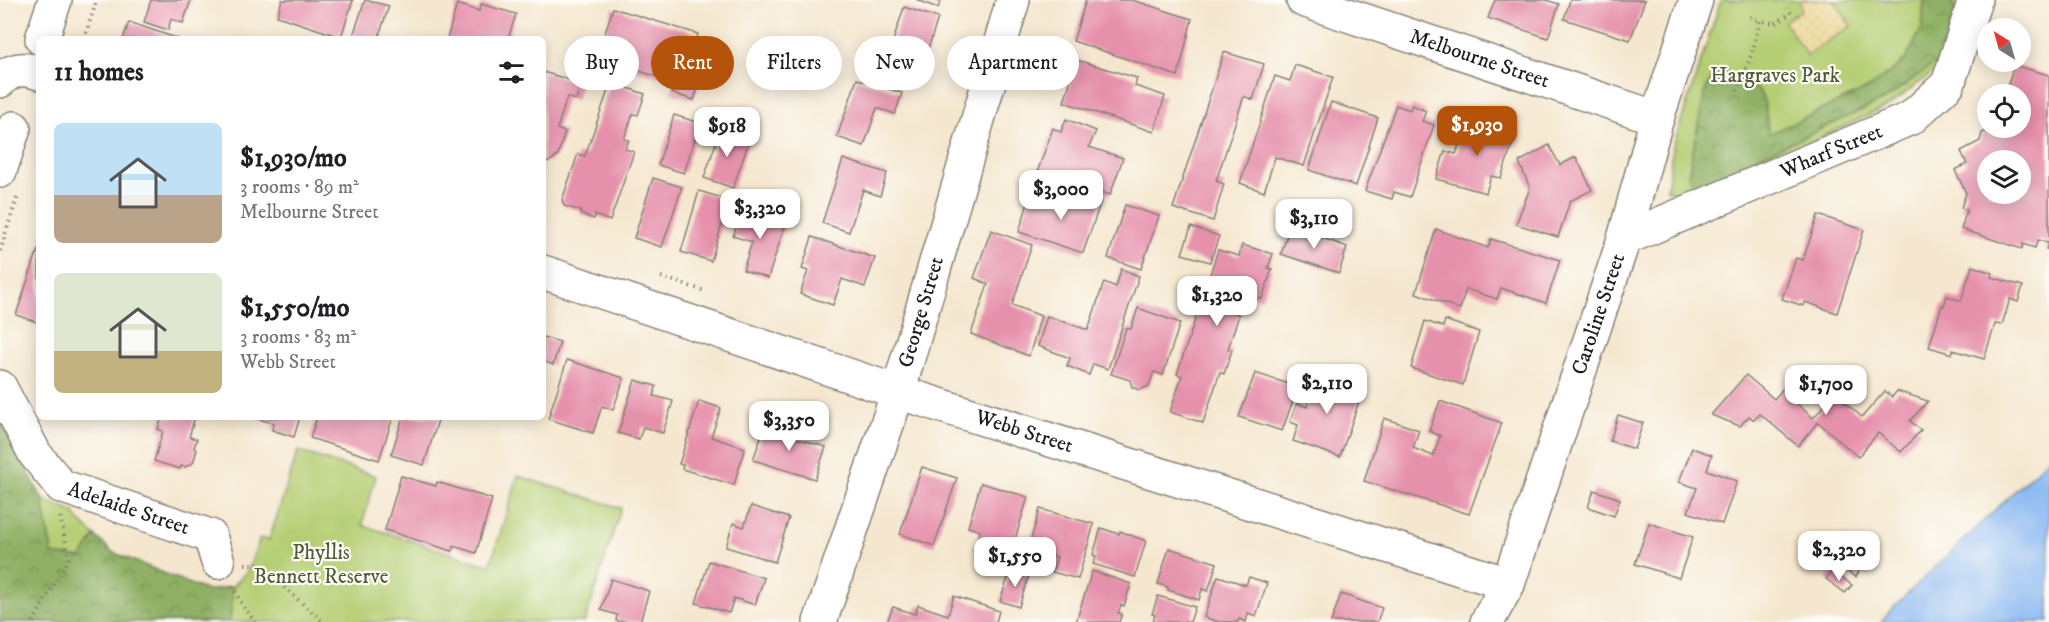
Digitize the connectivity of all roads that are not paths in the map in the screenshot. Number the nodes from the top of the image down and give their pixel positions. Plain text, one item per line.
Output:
1 (55, 0) edge
2 (1013, 0) edge
3 (1303, 0) edge
4 (1696, 0) edge
5 (1976, 0) edge
6 (43, 36) edge
7 (36, 64) edge
8 (0, 81) edge
9 (1657, 118) junction
10 (18, 124) edge
11 (10, 180) edge
12 (1624, 239) junction
13 (546, 273) edge
14 (0, 387) edge
15 (898, 392) junction
16 (218, 562) road end
17 (1508, 584) junction
18 (820, 622) edge
19 (1487, 622) edge

1 - 6 street
2 - 15 street, George Street
3 - 9 street, Melbourne Street
4 - 9 street, Caroline Street
5 - 12 street, Wharf Street
7 - 8 street
9 - 12 street, Caroline Street
10 - 11 street
12 - 17 street, Caroline Street
13 - 15 street, Webb Street
14 - 16 street, Adelaide Street
15 - 17 street, Webb Street
15 - 18 street, George Street
17 - 19 street, Caroline Street

